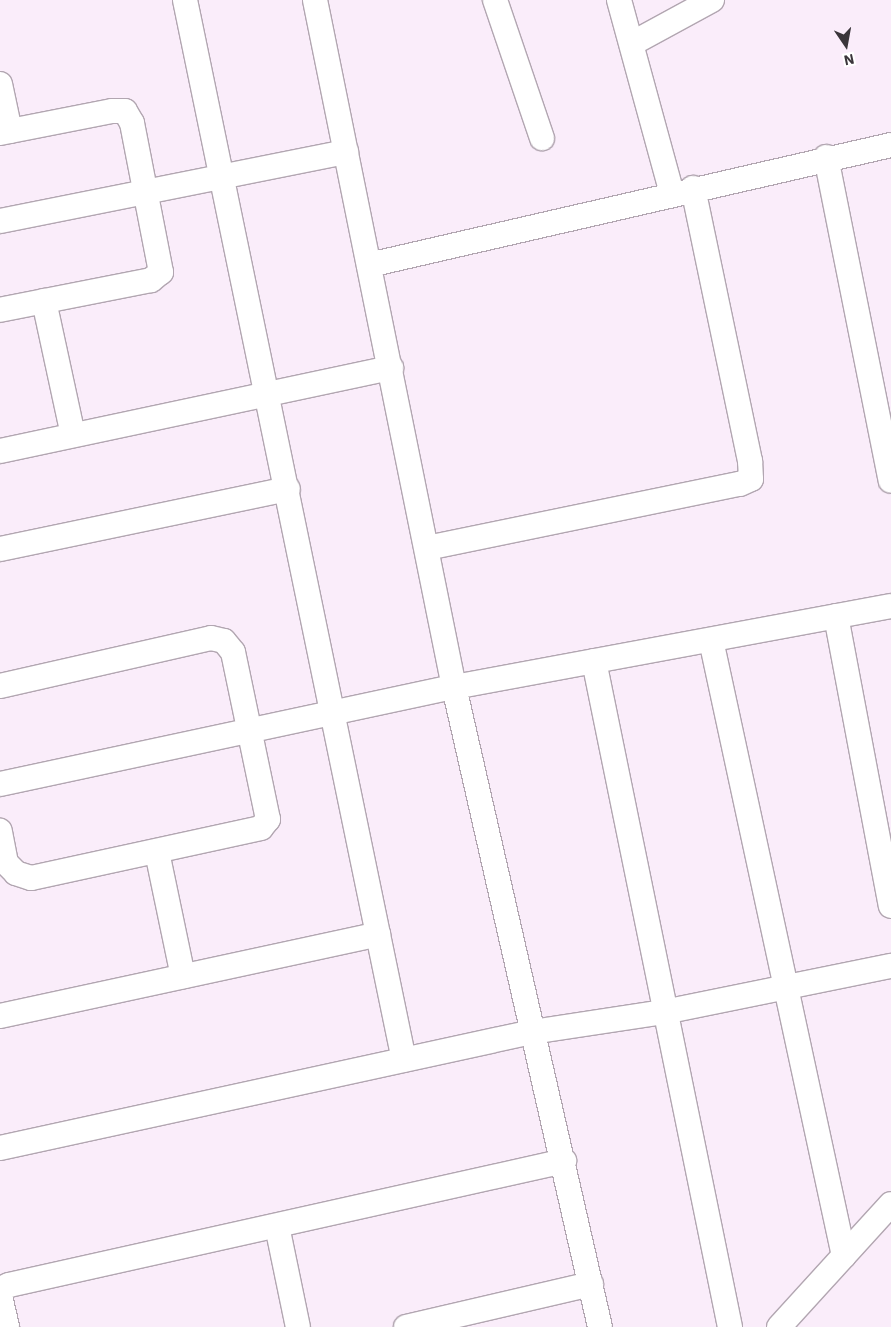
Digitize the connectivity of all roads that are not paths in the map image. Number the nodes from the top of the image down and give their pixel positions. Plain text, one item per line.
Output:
1 (186, 0) edge
2 (315, 0) edge
3 (495, 0) edge
4 (619, 0) edge
5 (712, 0) edge
6 (633, 43) junction
7 (0, 84) edge
8 (5, 132) edge
9 (542, 138) dead end
10 (891, 145) edge
11 (346, 152) junction
12 (826, 157) junction
13 (222, 176) junction
14 (682, 191) junction
15 (147, 193) junction
16 (0, 221) edge
17 (369, 265) junction
18 (44, 301) junction
19 (0, 310) edge
20 (391, 368) junction
21 (269, 395) junction
22 (73, 436) junction
23 (0, 451) edge
24 (891, 481) edge
25 (288, 489) junction
26 (427, 548) junction
27 (0, 549) edge
28 (891, 606) edge
29 (836, 616) junction
30 (711, 640) junction
31 (594, 661) junction
32 (0, 686) edge
33 (454, 687) junction
34 (333, 712) junction
35 (250, 730) junction
36 (0, 784) edge
37 (0, 831) edge
38 (157, 852) junction
39 (891, 906) edge
40 (378, 934) junction
41 (891, 966) edge
42 (183, 976) junction
43 (785, 986) junction
44 (664, 1012) junction
45 (0, 1016) edge
46 (532, 1032) junction
47 (404, 1060) junction
48 (0, 1148) edge
49 (564, 1161) junction
50 (891, 1204) edge
51 (277, 1226) junction
52 (844, 1256) junction
53 (591, 1284) junction
54 (0, 1289) edge
55 (0, 1296) edge
56 (7, 1327) edge
57 (298, 1327) edge
58 (406, 1327) edge
59 (600, 1327) edge
60 (730, 1327) edge
61 (779, 1327) edge

1 - 13 street
2 - 11 street
3 - 9 street
4 - 6 street
5 - 6 street
6 - 14 street
7 - 8 street
8 - 15 street
10 - 12 street
11 - 13 street
11 - 17 street
12 - 14 street
12 - 24 street
13 - 15 street
13 - 21 street
14 - 17 street
14 - 26 street
15 - 16 street
15 - 18 street
17 - 20 street
18 - 19 street
18 - 22 street
20 - 21 street
20 - 26 street
21 - 22 street
21 - 25 street
22 - 23 street
25 - 27 street
25 - 34 street
26 - 33 street
28 - 29 street
29 - 30 street
29 - 39 street
30 - 31 street
30 - 43 street
31 - 33 street
31 - 44 street
32 - 35 street
33 - 34 street
33 - 46 street
34 - 35 street
34 - 40 street
35 - 36 street
35 - 38 street
37 - 38 street
38 - 42 street
40 - 42 street
40 - 47 street
41 - 43 street
42 - 45 street
43 - 44 street
43 - 52 street
44 - 46 street
44 - 60 street
46 - 47 street
46 - 49 street
47 - 48 street
49 - 51 street
49 - 53 street
50 - 52 street
51 - 54 street
51 - 57 street
52 - 61 street
53 - 58 street
53 - 59 street
55 - 56 street

